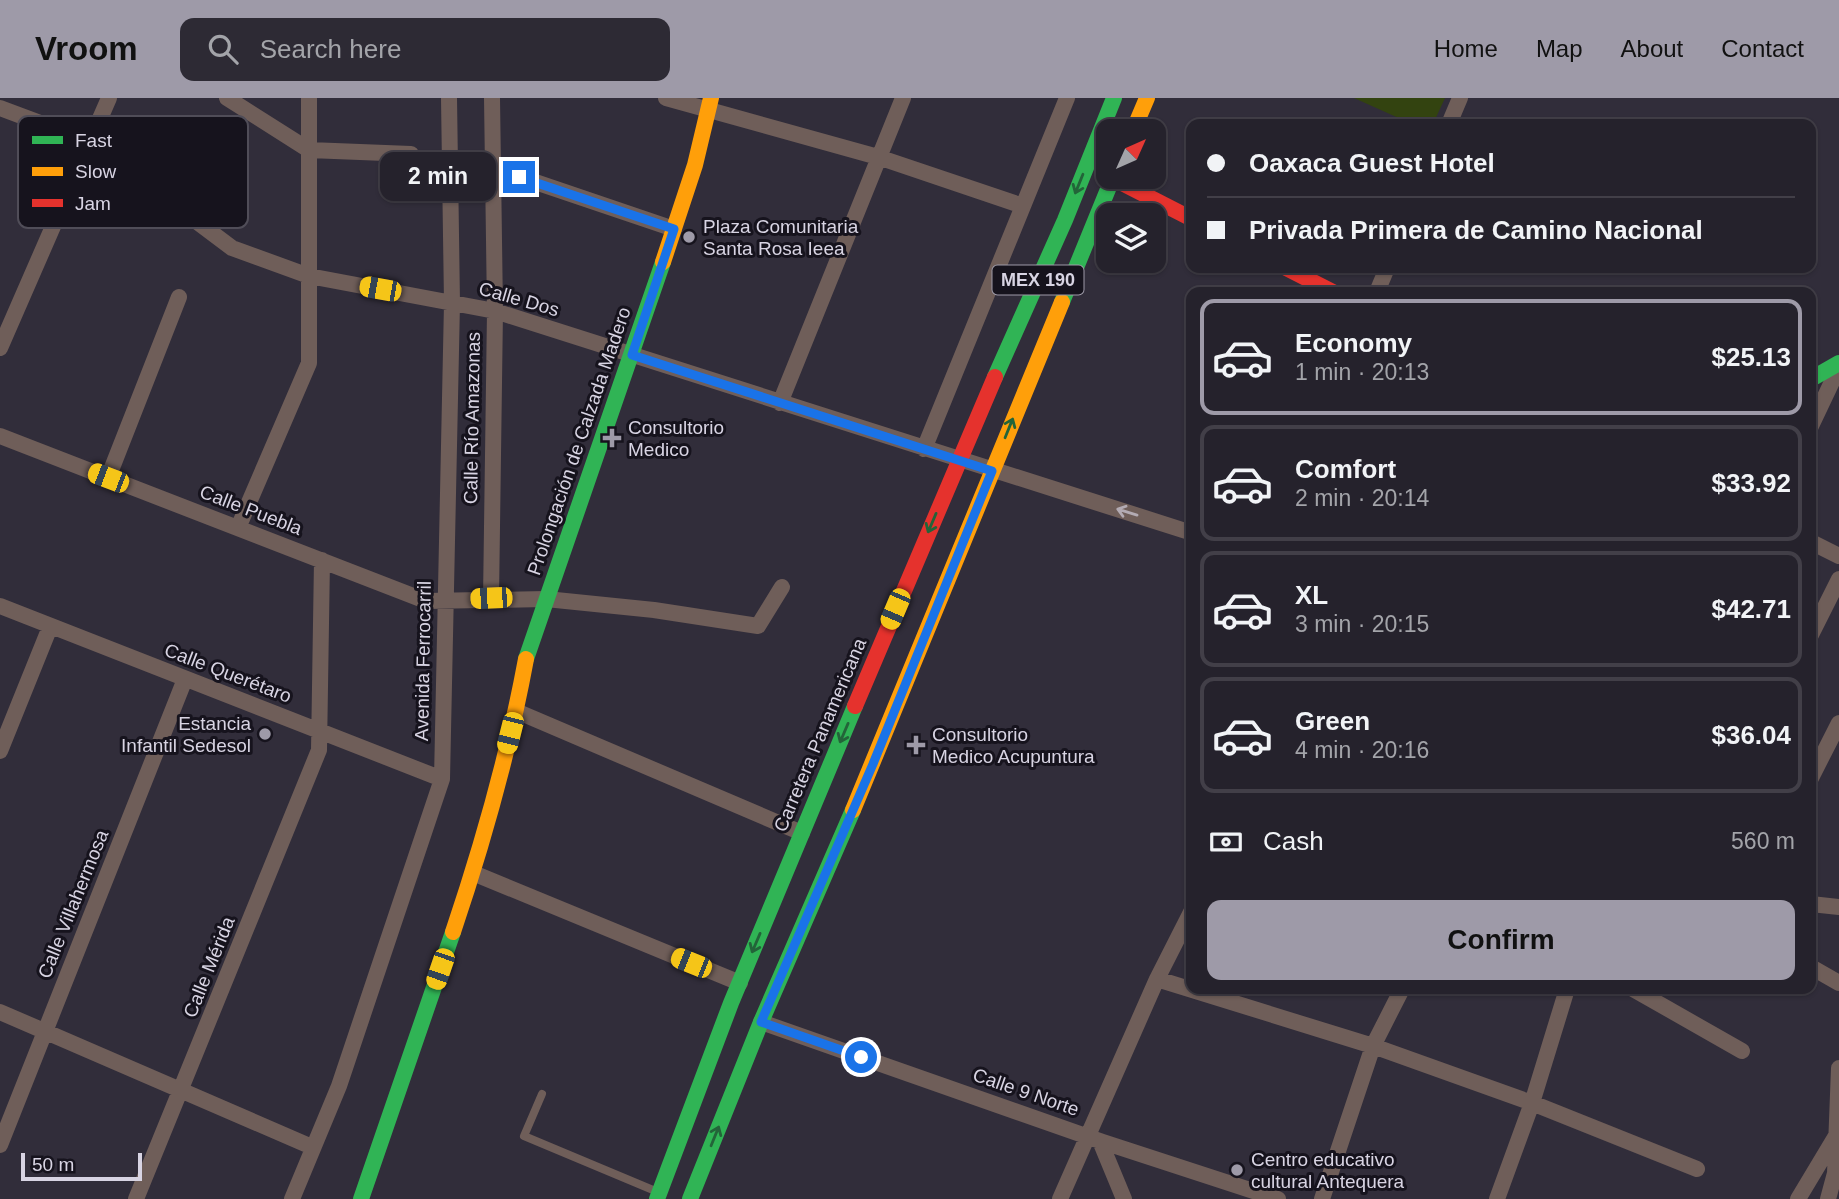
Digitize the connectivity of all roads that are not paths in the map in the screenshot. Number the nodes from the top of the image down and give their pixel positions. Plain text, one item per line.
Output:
1 (109, 98) edge
2 (227, 98) edge
3 (309, 98) edge
4 (449, 98) edge
5 (492, 98) edge
6 (666, 98) edge
7 (903, 98) edge
8 (1068, 98) edge
9 (1114, 98) edge
10 (1147, 98) edge
11 (1460, 98) edge
12 (710, 104) edge
13 (0, 108) edge
14 (21, 116) edge
15 (102, 116) edge
16 (1138, 119) edge
17 (1451, 119) edge
18 (309, 150) junction
19 (411, 153) dead end
20 (878, 157) junction
21 (494, 168) junction
22 (1107, 189) edge
23 (1135, 189) edge
24 (1023, 206) junction
25 (1186, 216) edge
26 (53, 228) edge
27 (205, 228) edge
28 (674, 229) junction
29 (1296, 273) edge
30 (309, 276) junction
31 (1323, 287) edge
32 (179, 297) dead end
33 (452, 303) junction
34 (495, 311) junction
35 (0, 348) edge
36 (632, 355) junction
37 (1839, 365) edge
38 (1816, 376) edge
39 (780, 403) junction
40 (1816, 415) edge
41 (0, 436) edge
42 (924, 449) junction
43 (958, 460) junction
44 (992, 471) junction
45 (108, 478) junction
46 (238, 528) junction
47 (1186, 531) edge
48 (1816, 544) edge
49 (1839, 556) edge
50 (322, 560) junction
51 (1839, 579) edge
52 (782, 587) dead end
53 (491, 598) junction
54 (546, 599) junction
55 (445, 601) junction
56 (0, 606) edge
57 (1816, 625) edge
58 (50, 626) junction
59 (184, 679) junction
60 (516, 710) junction
61 (1839, 723) edge
62 (320, 730) junction
63 (0, 751) edge
64 (1816, 768) edge
65 (442, 779) junction
66 (802, 833) junction
67 (473, 873) junction
68 (1816, 905) edge
69 (1839, 907) edge
70 (1186, 922) edge
71 (1816, 970) edge
72 (1157, 979) junction
73 (740, 983) junction
74 (1839, 983) edge
75 (1186, 988) edge
76 (1205, 994) edge
77 (1399, 994) edge
78 (1565, 994) edge
79 (1642, 994) edge
80 (0, 1012) edge
81 (761, 1022) junction
82 (45, 1032) junction
83 (1373, 1046) junction
84 (1742, 1051) dead end
85 (1839, 1068) edge
86 (181, 1091) junction
87 (542, 1094) dead end
88 (1532, 1103) junction
89 (1836, 1133) junction
90 (1094, 1138) junction
91 (0, 1145) edge
92 (312, 1147) junction
93 (1697, 1169) dead end
94 (1837, 1174) edge
95 (659, 1196) edge
96 (136, 1199) edge
97 (292, 1199) edge
98 (362, 1199) edge
99 (690, 1199) edge
100 (1060, 1199) edge
101 (1124, 1199) edge
102 (1278, 1199) edge
103 (1322, 1199) edge
104 (1497, 1199) edge
105 (1798, 1199) edge
106 (1828, 1199) edge

1 - 15 street
2 - 18 street
3 - 18 street
4 - 33 street, Avenida Ferrocarril
5 - 21 street, Calle Río Amazonas
6 - 12 street
7 - 20 street
8 - 24 street
9 -> 43 main road, Carretera Panamericana / MEX 190
10 - 16 main road
11 - 17 street
12 - 20 street
12 - 28 main road, Prolongación de Calzada Madero
13 - 14 street, Calle Dos
18 - 19 street
18 - 30 street
20 - 24 street
20 - 39 street
21 - 28 street
21 - 34 street, Calle Río Amazonas
44 -> 22 main road, MEX 190
23 - 25 main road
24 - 42 street
26 - 35 street
27 - 30 street, Calle Dos
28 - 36 main road, Prolongación de Calzada Madero
29 - 31 main road
30 - 33 street, Calle Dos
30 - 46 street
32 - 45 street
33 - 34 street, Calle Dos
33 - 55 street, Avenida Ferrocarril
34 - 36 street, Calle Dos
34 - 53 street, Calle Río Amazonas
36 - 39 street, Calle Dos
36 - 54 main road, Prolongación de Calzada Madero
37 - 38 main road
37 - 40 street
39 - 42 street, Calle Dos
41 - 45 street, Calle Puebla
42 - 43 street, Calle Dos
43 - 44 street, Calle Dos
43 -> 66 main road, Carretera Panamericana / MEX 190
47 -> 44 street, Calle Dos
44 - 81 main road, MEX 190
45 - 46 street, Calle Puebla
46 - 50 street, Calle Puebla
48 - 49 street
50 - 55 street, Calle Puebla
50 - 62 street, Calle Mérida
51 - 57 street
52 - 54 street
53 - 54 street
53 - 55 street, Calle Puebla
54 - 60 main road, Prolongación de Calzada Madero
55 - 65 street, Avenida Ferrocarril
56 - 58 street, Calle Querétaro
58 - 59 street, Calle Querétaro
58 - 63 street
59 - 62 street, Calle Querétaro
59 - 82 street, Calle Villahermosa
60 - 66 street
60 - 67 main road, Prolongación de Calzada Madero
61 - 64 street
62 - 65 street, Calle Querétaro
62 - 86 street, Calle Mérida
65 - 92 street, Avenida Ferrocarril
66 -> 73 main road, Carretera Panamericana / MEX 190
67 - 73 street
67 - 98 main road, Prolongación de Calzada Madero
68 - 69 street
70 - 72 street
71 - 74 street
72 - 75 street
72 - 90 street
73 - 95 main road, Carretera Panamericana / MEX 190
76 - 83 street
77 - 83 street
78 - 88 street
79 - 84 street
80 - 82 street
81 - 90 street, Calle 9 Norte
99 -> 81 main road, MEX 190
82 - 86 street
82 - 91 street, Calle Villahermosa
83 - 88 street
83 - 103 street
85 - 89 street
86 - 92 street
86 - 96 street, Calle Mérida
87 - 95 lane
88 - 93 street
88 - 104 street
89 - 94 street
89 - 105 street
90 - 100 street
90 - 101 street
90 - 102 street, Calle 9 Norte
92 - 97 street, Avenida Ferrocarril
94 - 106 street

